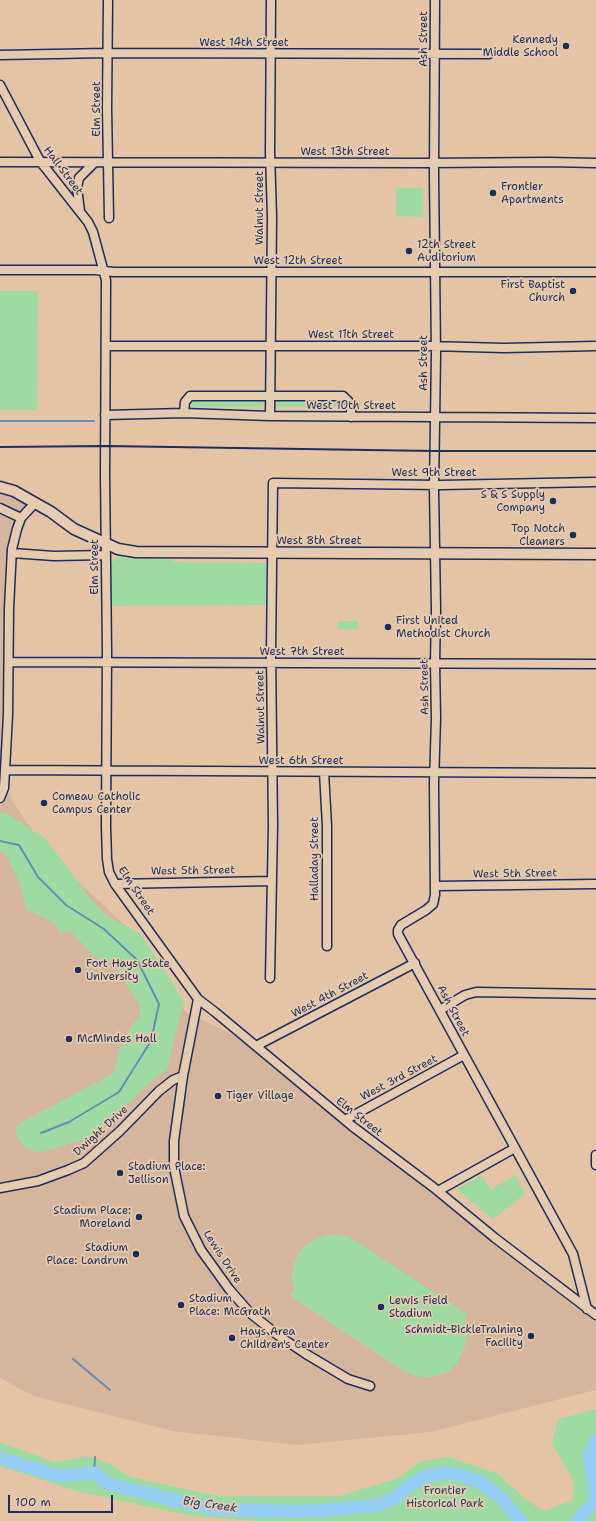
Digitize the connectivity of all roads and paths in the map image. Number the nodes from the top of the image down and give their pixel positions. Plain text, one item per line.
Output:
1 (108, 0) edge
2 (271, 0) edge
3 (435, 0) edge
4 (108, 53) junction
5 (271, 53) junction
6 (435, 54) junction
7 (489, 54) dead end
8 (0, 55) edge
9 (0, 85) edge
10 (40, 161) junction
11 (0, 162) edge
12 (271, 162) junction
13 (94, 163) junction
14 (108, 163) junction
15 (434, 163) junction
16 (596, 163) edge
17 (80, 212) junction
18 (109, 218) dead end
19 (0, 270) edge
20 (104, 271) junction
21 (271, 272) junction
22 (436, 272) junction
23 (596, 272) edge
24 (106, 346) junction
25 (270, 346) junction
26 (436, 346) junction
27 (596, 346) edge
28 (271, 396) junction
29 (184, 413) junction
30 (105, 415) junction
31 (270, 416) junction
32 (351, 417) junction
33 (434, 417) junction
34 (596, 418) edge
35 (596, 482) edge
36 (273, 483) joint
37 (434, 484) junction
38 (0, 487) edge
39 (35, 503) junction
40 (0, 508) edge
41 (21, 518) junction
42 (106, 544) junction
43 (12, 553) junction
44 (272, 553) junction
45 (435, 554) junction
46 (596, 554) edge
47 (106, 555) junction
48 (9, 662) junction
49 (107, 663) junction
50 (271, 663) junction
51 (435, 664) junction
52 (596, 664) edge
53 (5, 770) junction
54 (107, 770) junction
55 (272, 771) junction
56 (324, 772) junction
57 (434, 772) junction
58 (596, 773) edge
59 (0, 798) edge
60 (272, 881) junction
61 (115, 884) junction
62 (596, 884) edge
63 (435, 886) junction
64 (326, 946) dead end
65 (414, 963) junction
66 (270, 978) dead end
67 (596, 994) edge
68 (198, 999) junction
69 (440, 1010) junction
70 (256, 1046) junction
71 (464, 1055) junction
72 (183, 1076) junction
73 (345, 1120) junction
74 (515, 1148) junction
75 (596, 1155) edge
76 (596, 1165) edge
77 (0, 1188) edge
78 (438, 1191) junction
79 (587, 1309) junction
80 (596, 1315) edge
81 (370, 1386) dead end

1 - 4 street, Elm Street
2 - 5 street, Walnut Street
3 - 6 street, Ash Street
4 - 5 street, West 14th Street
4 - 8 street, West 14th Street
4 - 14 street, Elm Street
5 - 6 street, West 14th Street
5 - 12 street, Walnut Street
6 - 7 street, West 14th Street
6 - 15 street, Ash Street
9 - 10 street, Hall Street
10 - 11 street, West 13th Street
10 - 13 street, West 13th Street
10 - 17 street, Hall Street
12 - 14 street, West 13th Street
12 - 15 street, West 13th Street
12 - 21 street, Walnut Street
13 - 14 street, West 13th Street
13 - 17 street
14 - 18 street, Elm Street
15 - 16 street, West 13th Street
15 - 22 street, Ash Street
17 - 20 street, Hall Street
19 - 20 street, West 12th Street
20 - 21 street, West 12th Street
20 - 24 street, Elm Street
21 - 22 street, West 12th Street
21 - 25 street, Walnut Street
22 - 23 street, West 12th Street
22 - 26 street, Ash Street
24 - 25 street, West 11th Street
24 - 30 street, Elm Street
25 - 26 street, West 11th Street
25 - 28 street, Walnut Street
26 - 27 street, West 11th Street
26 - 33 street, Ash Street
28 - 29 street
28 - 31 street, Walnut Street
28 - 32 street
29 - 30 street, West 10th Street
29 - 31 street, West 10th Street
30 - 42 street, Elm Street
31 - 32 street, West 10th Street
32 - 33 street, West 10th Street
33 - 34 street, West 10th Street
33 - 37 street, Ash Street
35 - 37 street, West 9th Street
36 - 37 street, West 9th Street
36 - 44 street, Walnut Street
37 - 45 street, Ash Street
38 - 39 main road, West 8th Street
39 - 41 street
39 - 42 main road, West 8th Street
40 - 41 street
41 - 43 street
42 - 44 main road, West 8th Street
42 - 47 street, Elm Street
43 - 47 street
43 - 48 street
44 - 45 main road, West 8th Street
44 - 50 street, Walnut Street
45 - 46 main road, West 8th Street
45 - 51 street, Ash Street
47 - 49 street, Elm Street
48 - 49 street, West 7th Street
48 - 53 street
49 - 50 street, West 7th Street
49 - 54 street, Elm Street
50 - 51 street, West 7th Street
50 - 55 street, Walnut Street
51 - 52 street, West 7th Street
51 - 57 street, Ash Street
53 - 54 street, West 6th Street
53 - 59 street
54 - 55 street, West 6th Street
54 - 61 street, Elm Street
55 - 56 street, West 6th Street
55 - 60 street, Walnut Street
56 - 57 street, West 6th Street
56 - 64 street, Halladay Street
57 - 58 street, West 6th Street
57 - 63 street, Ash Street
60 - 61 street, West 5th Street
60 - 66 street, Walnut Street
61 - 68 street, Elm Street
62 - 63 street, West 5th Street
63 - 65 street, Ash Street
65 - 69 street, Ash Street
65 - 70 street, West 4th Street
67 - 69 street
68 - 70 street, Elm Street
68 - 72 street, Lewis Drive
69 - 71 street, Ash Street
70 - 73 street, Elm Street
71 - 73 street, West 3rd Street
71 - 74 street, Ash Street
72 - 77 street, Dwight Drive
72 - 81 street, Lewis Drive
73 - 78 street, Elm Street
74 - 78 street
74 - 79 street, Ash Street
75 - 76 street
78 - 79 street, Elm Street
79 - 80 street, Elm Street

